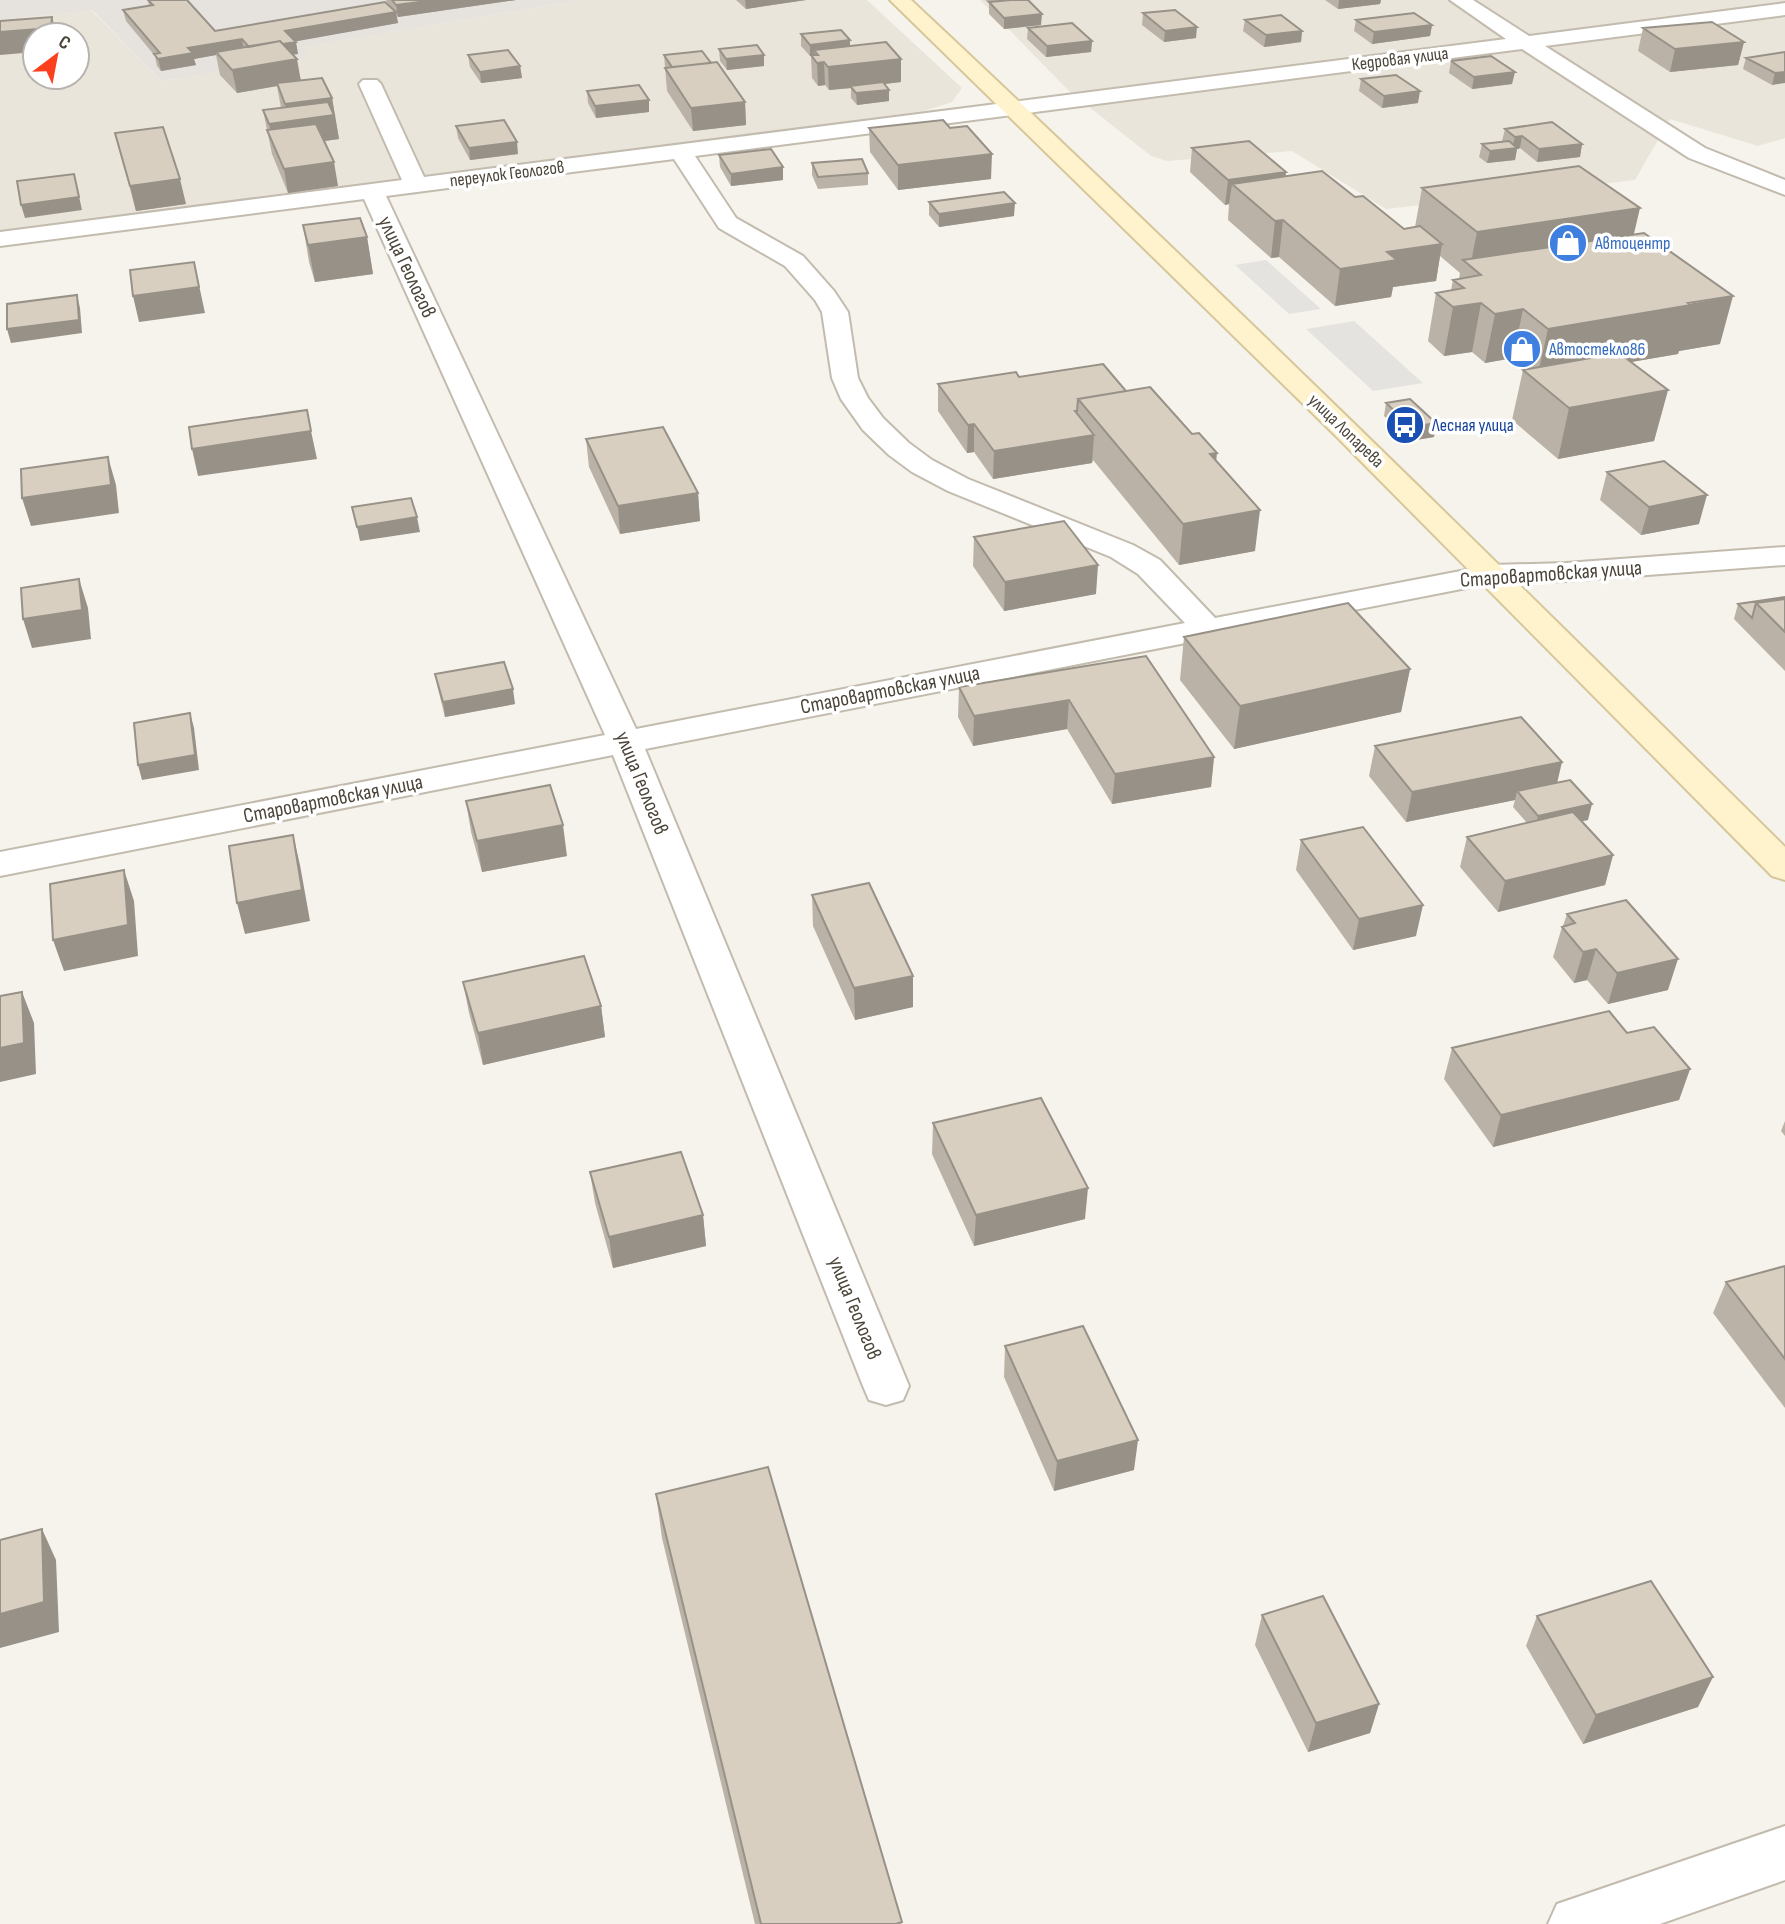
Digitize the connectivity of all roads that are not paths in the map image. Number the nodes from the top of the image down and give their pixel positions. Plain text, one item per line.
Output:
1 (900, 0) edge
2 (1460, 0) edge
3 (1785, 9) edge
4 (1528, 43) junction
5 (370, 84) dead end
6 (1015, 108) junction
7 (680, 151) junction
8 (416, 186) junction
9 (1785, 188) edge
10 (372, 191) junction
11 (0, 239) edge
12 (1785, 556) edge
13 (1492, 575) junction
14 (1207, 628) junction
15 (625, 741) junction
16 (0, 864) edge
17 (1785, 868) edge
18 (886, 1385) dead end
19 (1785, 1853) edge
20 (1577, 1924) edge

1 - 6 main road, улица Лопарева
2 - 4 street
3 - 4 street, Кедровая улица
4 - 6 street, Кедровая улица
4 - 9 street
5 - 8 street
6 - 7 street, переулок Геологов
6 - 13 main road, улица Лопарева
7 - 8 street, переулок Геологов
7 - 14 street
8 - 10 street, переулок Геологов
10 - 11 street, переулок Геологов
10 - 15 street, улица Геологов
12 - 13 street, Старовартовская улица
13 - 14 street, Старовартовская улица
13 - 17 main road, улица Лопарева
14 - 15 street, Старовартовская улица
15 - 16 street, Старовартовская улица
15 - 18 street, улица Геологов
19 - 20 street

